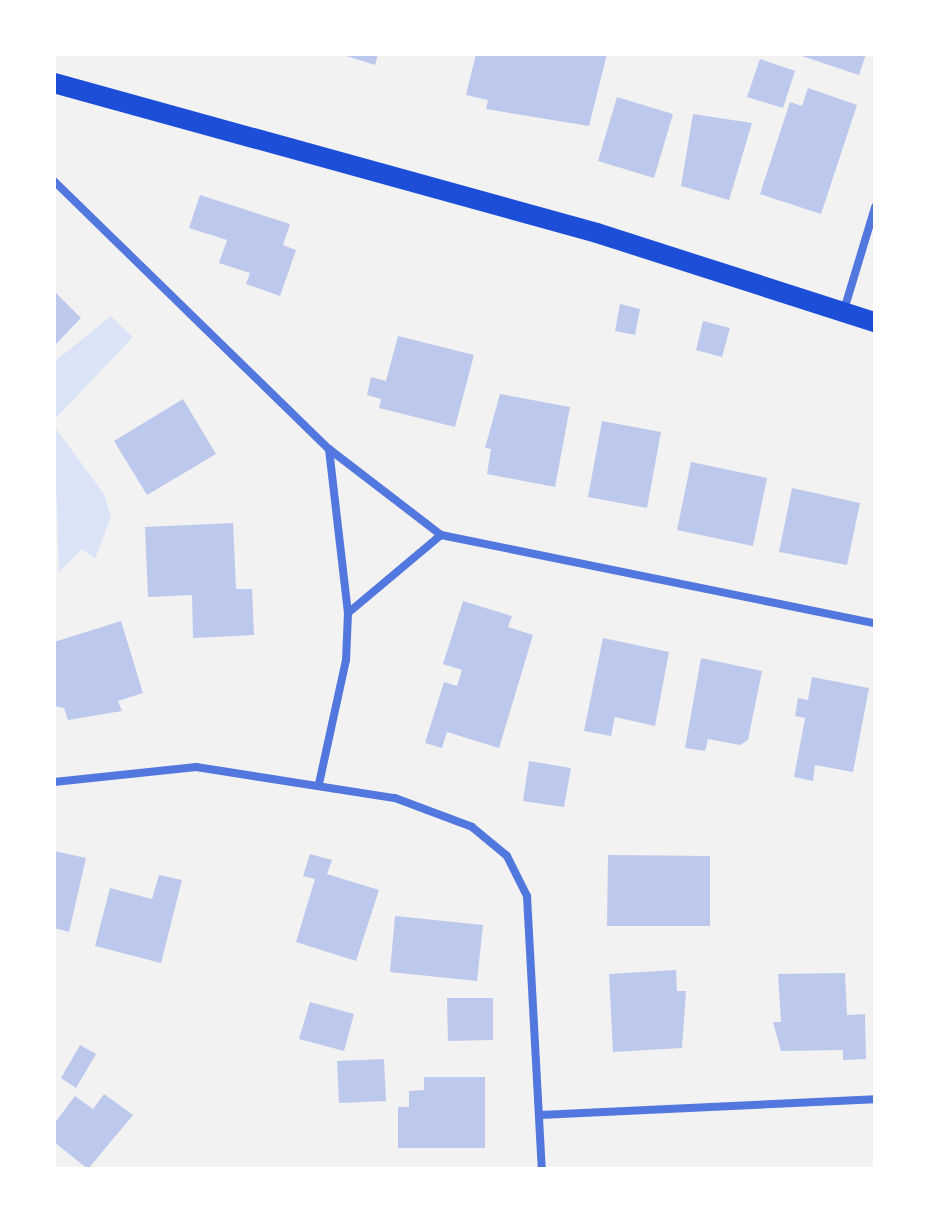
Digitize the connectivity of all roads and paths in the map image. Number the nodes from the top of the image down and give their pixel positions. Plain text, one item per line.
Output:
1 (54, 83) edge
2 (54, 181) edge
3 (875, 207) edge
4 (843, 310) junction
5 (875, 322) edge
6 (329, 449) junction
7 (441, 535) junction
8 (348, 613) junction
9 (875, 623) edge
10 (54, 782) edge
11 (319, 784) junction
12 (875, 1099) edge
13 (540, 1115) junction
14 (542, 1169) edge

1 - 4 main road
2 - 6 street
3 - 4 street
4 - 5 main road
6 - 7 street
6 - 8 street
7 - 8 street
7 - 9 street
8 - 11 street
10 - 11 street
11 - 13 street
12 - 13 street
13 - 14 street

